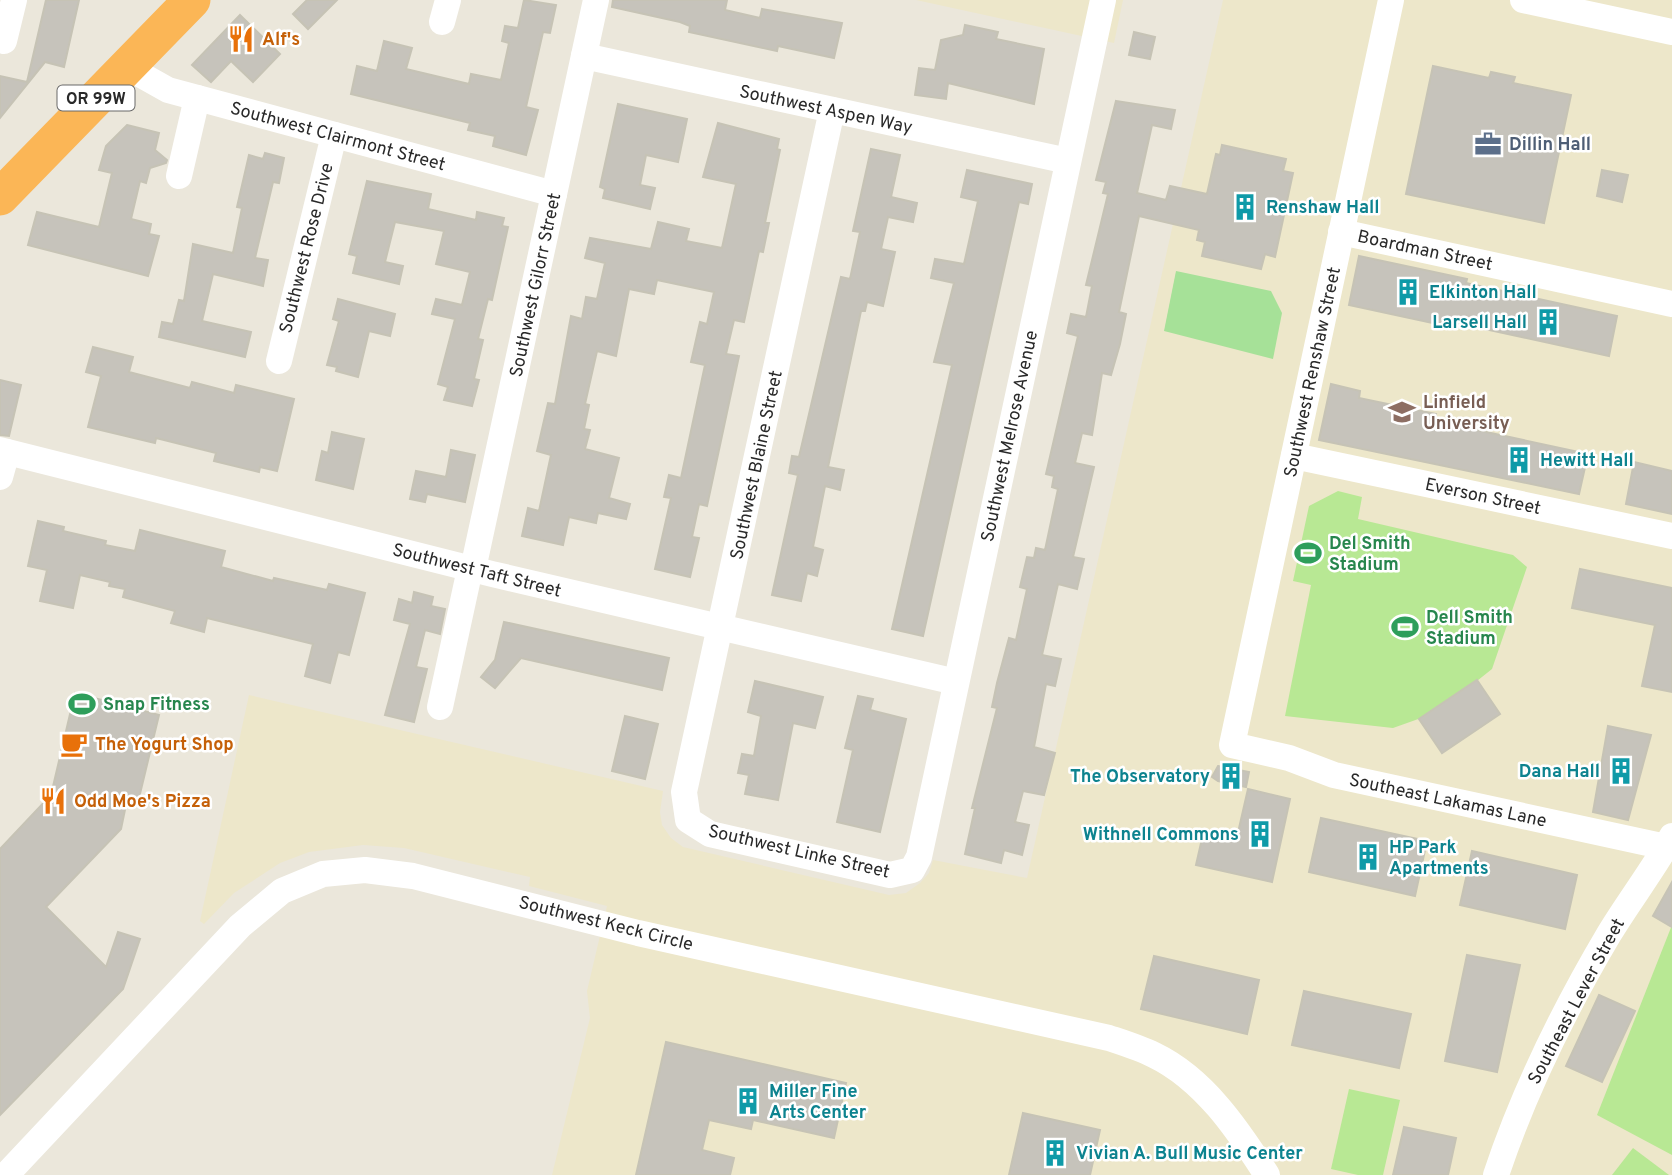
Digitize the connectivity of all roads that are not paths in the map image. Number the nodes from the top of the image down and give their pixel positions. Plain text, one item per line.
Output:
1 (14, 0) edge
2 (192, 0) edge
3 (596, 0) edge
4 (1103, 0) edge
5 (1391, 0) edge
6 (1523, 0) edge
7 (1597, 8) edge
8 (1672, 32) edge
9 (4, 41) dead end
10 (584, 56) junction
11 (127, 66) junction
12 (197, 98) junction
13 (832, 110) junction
14 (334, 135) junction
15 (1068, 161) junction
16 (178, 176) dead end
17 (554, 194) junction
18 (0, 197) edge
19 (1342, 232) junction
20 (1672, 304) edge
21 (279, 361) dead end
22 (4, 451) edge
23 (1294, 456) junction
24 (0, 477) edge
25 (1672, 536) edge
26 (472, 569) junction
27 (721, 628) junction
28 (956, 682) junction
29 (440, 707) dead end
30 (1232, 745) joint
31 (688, 820) joint
32 (1669, 841) edge
33 (912, 870) joint
34 (6, 1175) edge
35 (1267, 1175) edge
36 (1496, 1175) edge

1 - 9 street
2 - 11 highway, OR 99W
3 - 10 street, Southwest Gilorr Street
4 - 15 street, Southwest Melrose Avenue
5 - 19 street, Southwest Renshaw Street
6 - 7 street
7 - 8 street
10 - 13 street, Southwest Aspen Way
10 - 17 street, Southwest Gilorr Street
11 - 12 street, Southwest Clairmont Street
11 - 18 highway, OR 99W
12 - 14 street, Southwest Clairmont Street
12 - 16 street
13 - 15 street, Southwest Aspen Way
13 - 27 street, Southwest Blaine Street
14 - 17 street, Southwest Clairmont Street
14 - 21 street, Southwest Rose Drive
15 - 28 street, Southwest Melrose Avenue
17 - 26 street, Southwest Gilorr Street
19 - 20 street, Boardman Street
19 - 23 street, Southwest Renshaw Street
22 - 24 street
22 - 26 street, Southwest Taft Street
23 - 25 street, Everson Street
23 - 30 street, Southwest Renshaw Street
26 - 27 street, Southwest Taft Street
26 - 29 street, Southwest Gilorr Street
27 - 28 street, Southwest Taft Street
27 - 31 street, Southwest Blaine Street
28 - 33 street, Southwest Melrose Avenue
30 - 32 street, Southeast Lakamas Lane
31 - 33 street, Southwest Linke Street
32 - 36 street, Southeast Lever Street
34 - 35 street, Southwest Keck Circle

